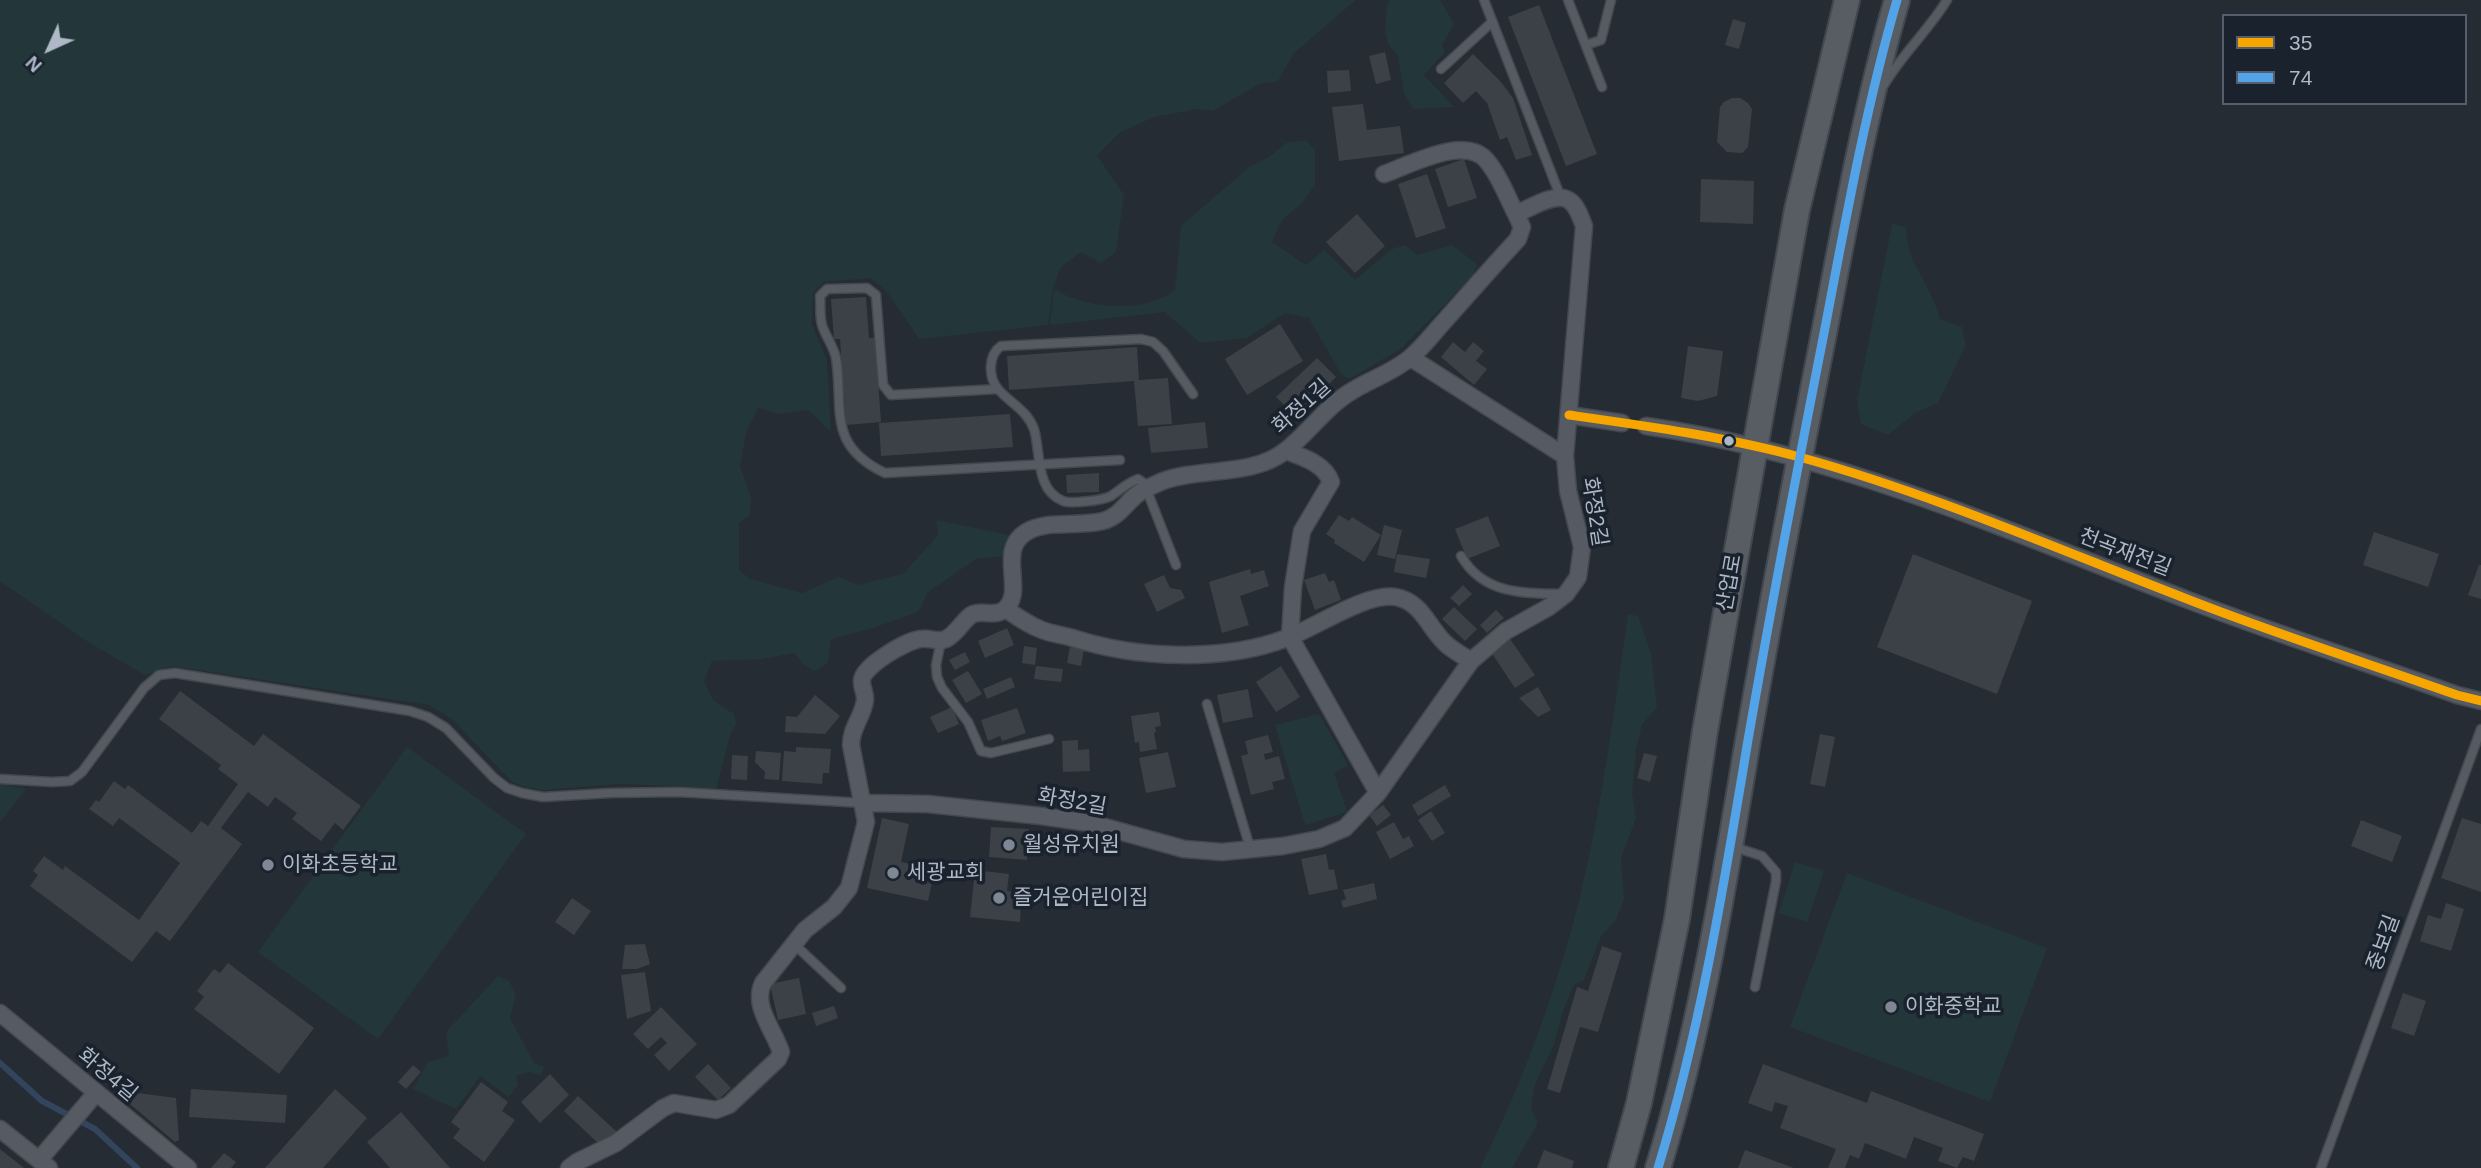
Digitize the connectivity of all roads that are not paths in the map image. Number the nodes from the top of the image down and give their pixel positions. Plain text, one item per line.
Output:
1 (1484, 0) edge
2 (1568, 0) edge
3 (1611, 0) edge
4 (1847, 0) edge
5 (1897, 0) edge
6 (1947, 0) edge
7 (1492, 22) junction
8 (1586, 45) junction
9 (1441, 69) dead end
10 (1602, 87) dead end
11 (1870, 110) junction
12 (1384, 174) dead end
13 (1561, 198) junction
14 (1517, 214) junction
15 (1411, 358) junction
16 (998, 389) junction
17 (1193, 394) dead end
18 (1569, 415) junction
19 (1622, 423) dead end
20 (1646, 426) dead end
21 (1754, 447) junction
22 (1286, 451) junction
23 (1565, 456) junction
24 (1800, 457) junction
25 (1120, 460) dead end
26 (1039, 465) junction
27 (1146, 488) junction
28 (1461, 556) dead end
29 (1176, 565) dead end
30 (1566, 594) junction
31 (1006, 609) junction
32 (1290, 637) junction
33 (941, 640) junction
34 (1471, 661) junction
35 (2481, 701) edge
36 (1207, 704) dead end
37 (2481, 729) edge
38 (1049, 739) dead end
39 (0, 779) edge
40 (1378, 793) junction
41 (863, 803) junction
42 (1730, 846) junction
43 (1251, 851) junction
44 (794, 944) junction
45 (1755, 987) dead end
46 (841, 988) dead end
47 (0, 1013) edge
48 (96, 1094) junction
49 (0, 1129) edge
50 (44, 1164) edge
51 (188, 1168) edge
52 (569, 1168) edge
53 (1621, 1168) edge
54 (1658, 1168) edge
55 (2321, 1168) edge

1 - 7 lane
2 - 8 lane
3 - 8 lane
4 - 21 main road, 산업로
5 - 11 main road
6 - 11 lane
7 - 9 lane
7 - 13 lane
8 - 10 lane
11 - 24 main road
12 - 14 street
13 - 14 street
13 - 18 street
14 - 15 street, 화정1길
15 - 22 street, 화정1길
15 - 23 street
16 - 17 lane
16 - 26 lane
16 - 26 lane
18 - 19 street
18 - 23 street
20 - 21 street, 천곡재전길
21 - 24 street, 천곡재전길
21 - 53 main road, 산업로
22 - 27 street, 화정1길
22 - 32 street
23 - 30 street, 화정2길
24 - 35 street, 천곡재전길
24 - 42 main road
25 - 26 lane
26 - 27 lane
27 - 29 lane
27 - 31 street, 화정1길
28 - 30 lane
30 - 34 street, 화정2길
31 - 32 street
31 - 33 street
32 - 34 street
32 - 40 street
33 - 38 lane
33 - 41 street
34 - 40 street, 화정2길
36 - 43 lane
37 - 55 lane, 중보길
39 - 41 lane
40 - 43 street, 화정2길
41 - 43 street, 화정2길
41 - 44 street
42 - 45 lane
42 - 54 main road
44 - 46 lane
44 - 52 street
47 - 48 street, 화정4길
48 - 50 street
48 - 51 street, 화정4길
49 - 50 street

